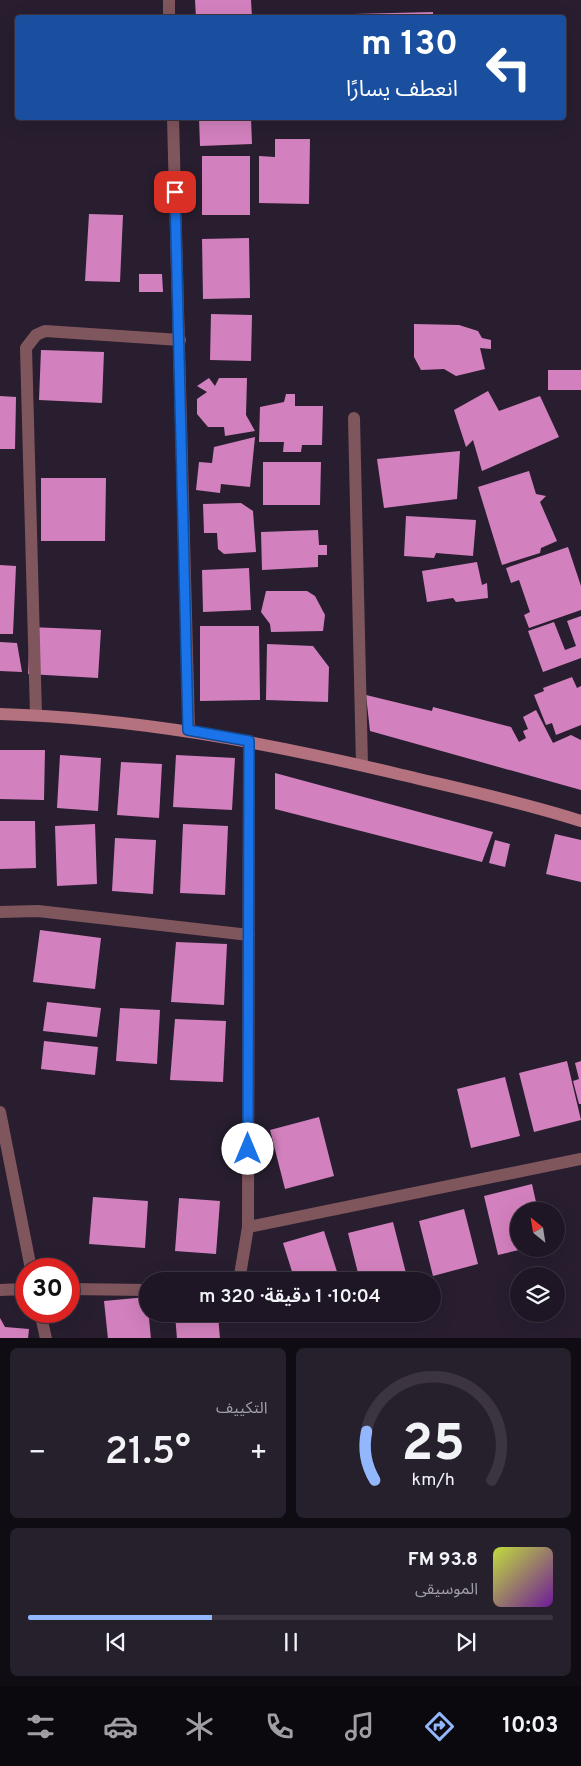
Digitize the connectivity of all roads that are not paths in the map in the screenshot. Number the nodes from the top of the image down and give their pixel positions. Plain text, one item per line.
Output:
1 (169, 0) edge
2 (169, 15) edge
3 (173, 120) edge
4 (180, 340) junction
5 (354, 418) dead end
6 (0, 714) edge
7 (36, 715) junction
8 (188, 730) junction
9 (249, 741) junction
10 (362, 765) junction
11 (581, 821) edge
12 (0, 912) edge
13 (249, 935) junction
14 (0, 1112) edge
15 (581, 1159) edge
16 (248, 1227) junction
17 (29, 1258) edge
18 (240, 1272) edge
19 (15, 1289) edge
20 (80, 1289) edge
21 (0, 1290) edge
22 (139, 1290) edge
23 (43, 1323) edge
24 (46, 1338) edge

1 - 2 street
3 - 4 street
4 - 7 street
4 - 8 street
5 - 10 street
6 - 7 main road
7 - 8 main road
8 - 9 main road
9 - 10 main road
9 - 13 street
10 - 11 main road
12 - 13 street
13 - 16 street
14 - 17 street
15 - 16 street
16 - 18 street
19 - 21 street
20 - 22 street
23 - 24 street

